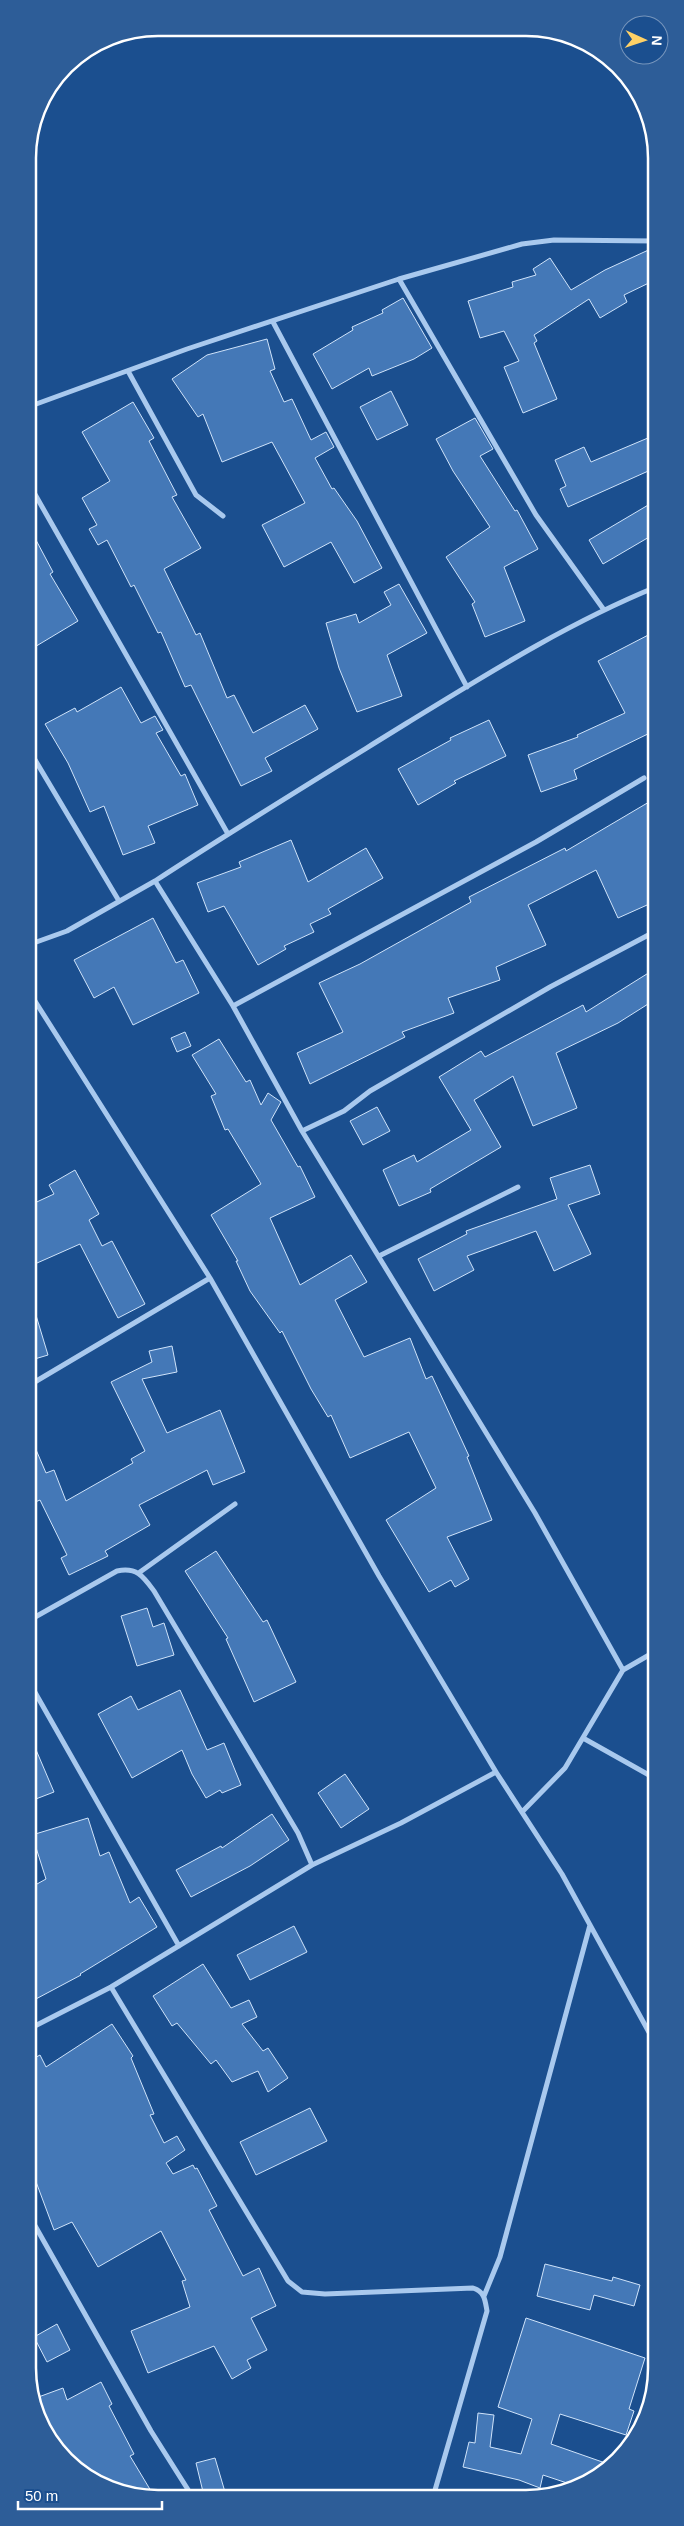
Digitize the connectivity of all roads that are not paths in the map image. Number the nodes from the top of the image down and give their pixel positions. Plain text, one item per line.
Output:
1 (648, 241) edge
2 (399, 279) junction
3 (273, 322) junction
4 (128, 371) junction
5 (37, 404) edge
6 (37, 498) edge
7 (223, 516) dead end
8 (648, 591) edge
9 (604, 610) junction
10 (467, 687) junction
11 (37, 763) edge
12 (644, 778) dead end
13 (228, 834) junction
14 (155, 881) junction
15 (119, 901) junction
16 (648, 934) edge
17 (37, 942) edge
18 (37, 1004) edge
19 (233, 1006) junction
20 (302, 1131) junction
21 (518, 1187) dead end
22 (379, 1256) junction
23 (210, 1278) junction
24 (36, 1381) edge
25 (236, 1504) dead end
26 (140, 1572) junction
27 (36, 1616) edge
28 (647, 1656) edge
29 (623, 1670) junction
30 (36, 1695) edge
31 (583, 1738) junction
32 (496, 1772) junction
33 (647, 1774) edge
34 (523, 1811) junction
35 (312, 1865) junction
36 (590, 1925) junction
37 (179, 1946) junction
38 (111, 1987) junction
39 (36, 2026) edge
40 (647, 2029) edge
41 (36, 2228) edge
42 (484, 2296) junction
43 (188, 2490) edge
44 (435, 2490) edge

1 - 2 street
2 - 3 street
2 - 9 street
3 - 4 street
3 - 10 street
4 - 5 street
4 - 7 street
6 - 13 street
8 - 9 street
9 - 10 street
10 - 13 street
11 - 15 street
12 - 19 street
13 - 14 street
14 - 15 street
14 - 19 street
15 - 17 street
16 - 20 street
18 - 23 street
19 - 20 street
20 - 22 street
21 - 22 street
22 - 29 street
23 - 24 street
23 - 32 street
25 - 26 street
26 - 27 street
26 - 35 street
28 - 29 street
29 - 31 street
30 - 37 street
31 - 33 street
31 - 34 street
32 - 34 street
32 - 35 street
34 - 36 street
35 - 37 street
36 - 40 street
36 - 42 street
37 - 38 street
38 - 39 street
38 - 42 street
41 - 43 street
42 - 44 street

